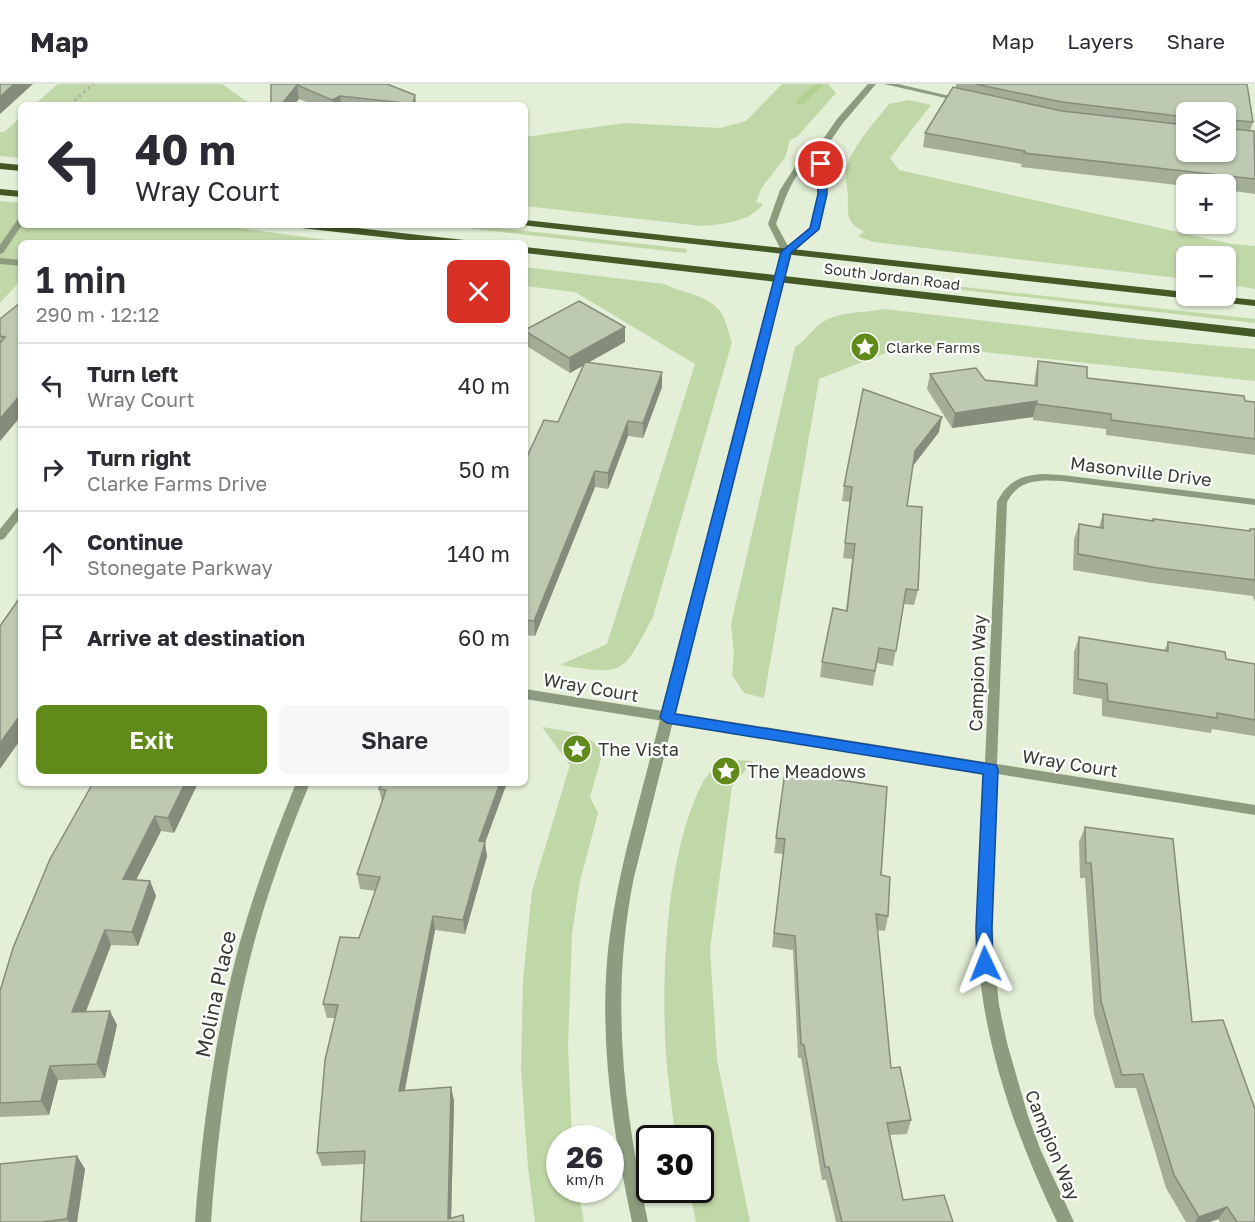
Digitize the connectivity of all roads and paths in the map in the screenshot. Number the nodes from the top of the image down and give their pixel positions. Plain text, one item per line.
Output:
1 (93, 84) edge
2 (872, 84) edge
3 (888, 84) edge
4 (968, 101) edge
5 (73, 102) edge
6 (820, 150) junction
7 (0, 166) edge
8 (18, 168) edge
9 (0, 192) edge
10 (18, 194) edge
11 (528, 223) edge
12 (18, 225) edge
13 (328, 228) edge
14 (437, 240) edge
15 (528, 250) edge
16 (0, 251) edge
17 (786, 252) junction
18 (0, 261) edge
19 (18, 263) edge
20 (780, 278) junction
21 (1255, 303) edge
22 (1255, 333) edge
23 (1022, 480) joint
24 (1255, 502) edge
25 (18, 514) edge
26 (0, 536) edge
27 (528, 695) edge
28 (667, 718) junction
29 (991, 770) junction
30 (302, 786) edge
31 (1255, 810) edge
32 (203, 1222) edge
33 (640, 1222) edge
34 (1066, 1222) edge

1 - 5 path
2 - 6 street
3 - 4 street
6 - 17 street
6 - 17 street
7 - 8 main road
9 - 10 main road
11 - 17 main road, South Jordan Road
12 - 16 street
13 - 14 main road
15 - 20 main road, South Jordan Road
17 - 20 street
17 - 21 main road, South Jordan Road
18 - 19 street
20 - 22 main road, South Jordan Road
20 - 28 street
23 - 24 street, Masonville Drive
23 - 29 street, Campion Way
25 - 26 street
27 - 28 street, Wray Court
28 - 29 street, Wray Court
28 - 33 street
29 - 31 street, Wray Court
29 - 34 street, Campion Way
30 - 32 street, Molina Place

